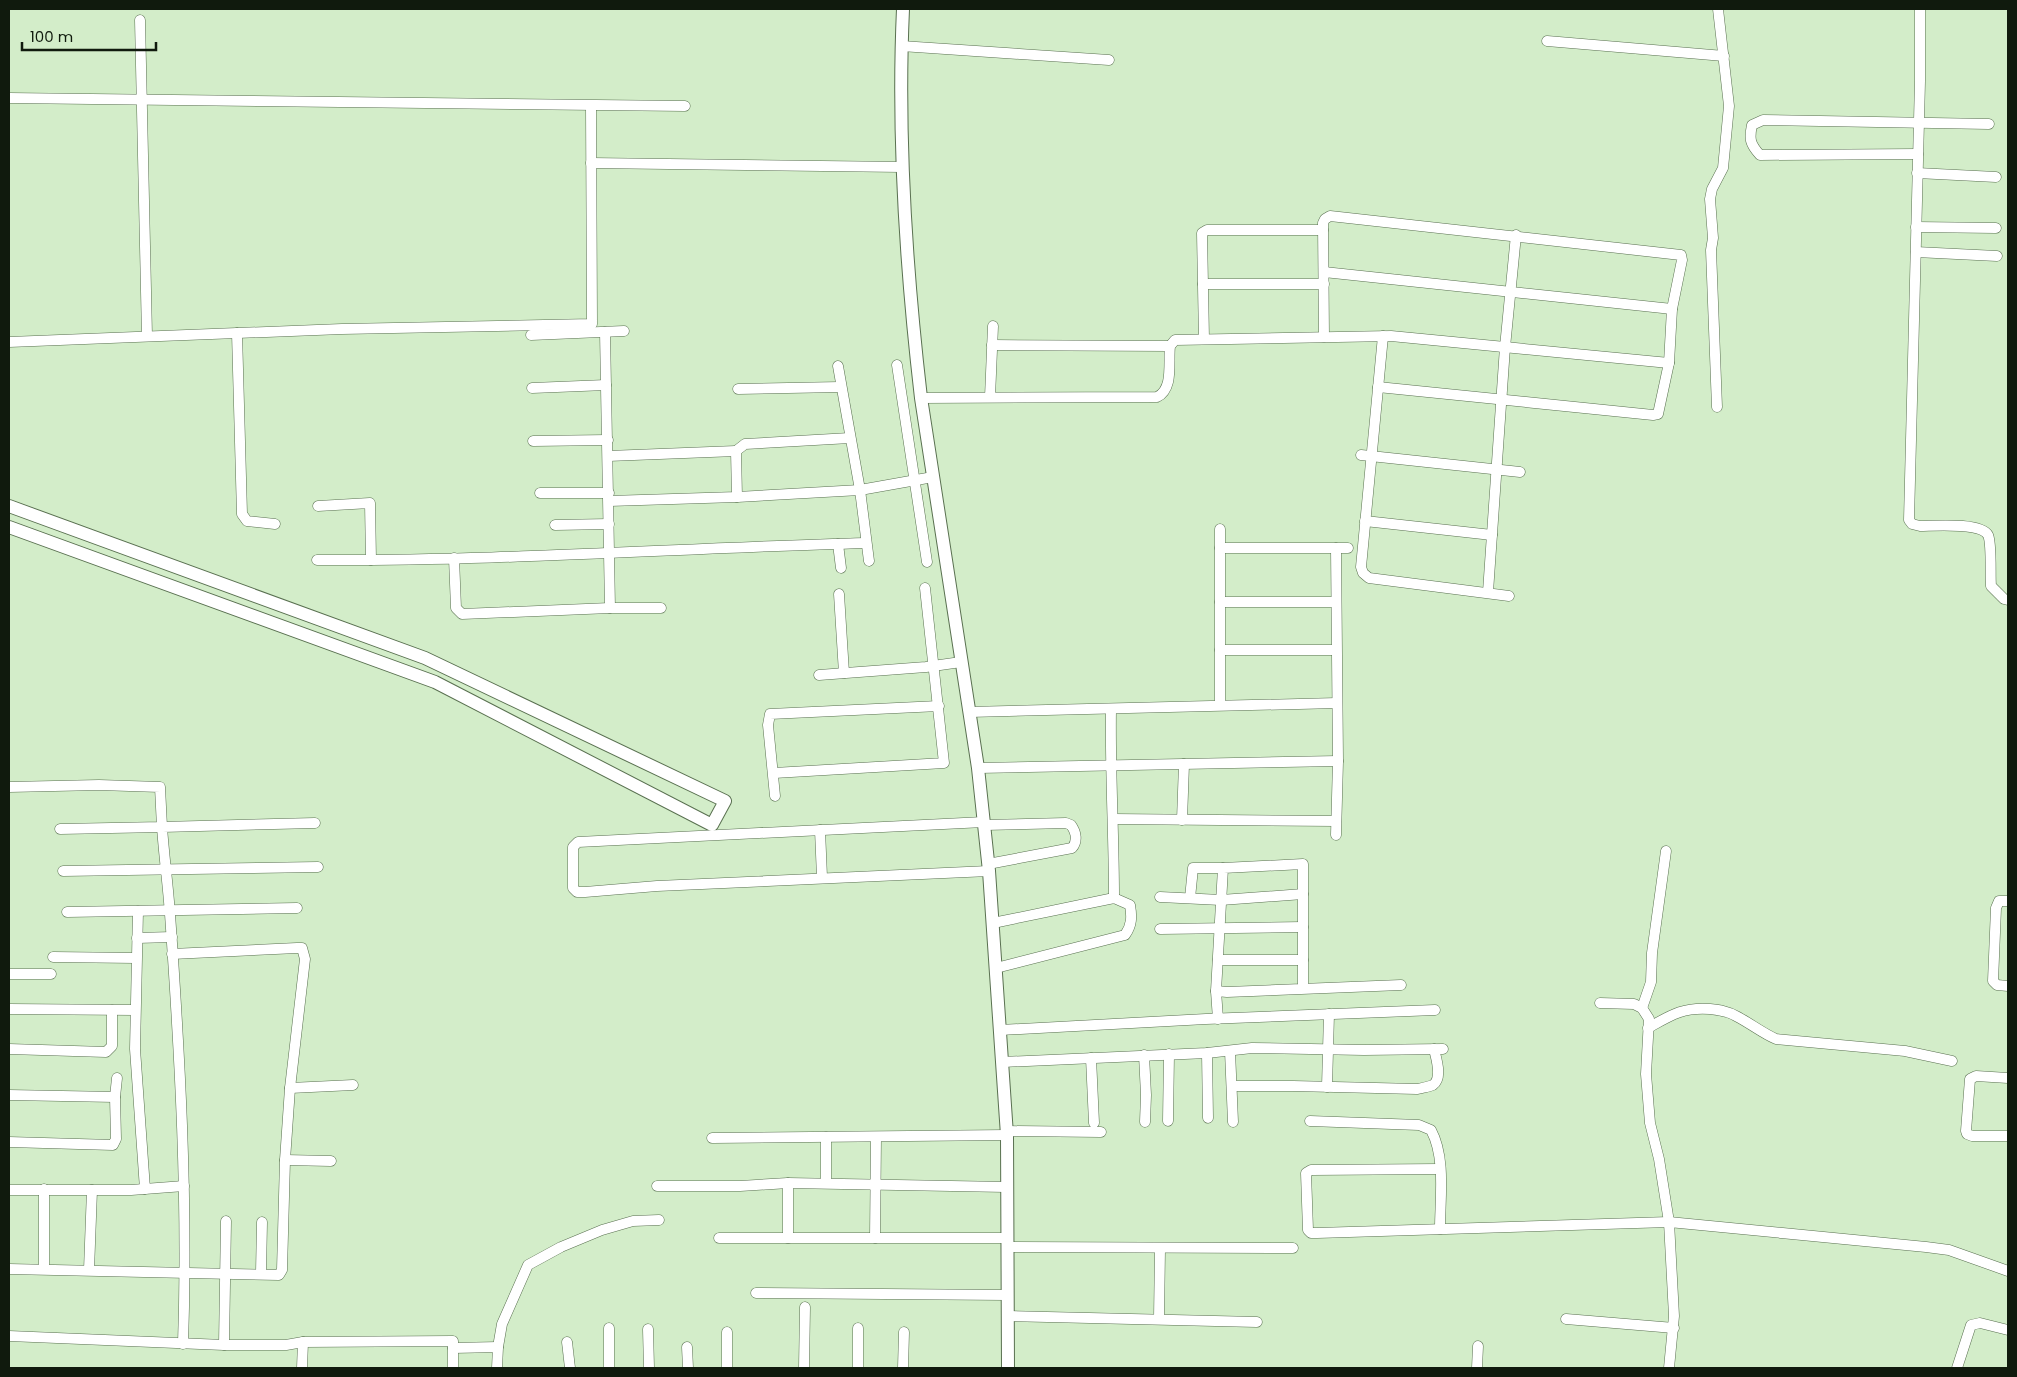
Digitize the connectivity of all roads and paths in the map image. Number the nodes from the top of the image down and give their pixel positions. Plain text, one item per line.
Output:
1 (903, 9) edge
2 (1718, 9) edge
3 (1920, 9) edge
4 (140, 20) dead end
5 (1547, 41) dead end
6 (901, 46) junction
7 (1724, 56) junction
8 (1109, 60) dead end
9 (9, 98) edge
10 (142, 99) junction
11 (591, 106) junction
12 (685, 106) dead end
13 (1919, 122) junction
14 (1989, 124) dead end
15 (1918, 154) junction
16 (591, 163) junction
17 (902, 167) junction
18 (1918, 173) junction
19 (1996, 177) dead end
20 (1916, 227) junction
21 (1996, 228) dead end
22 (1323, 230) junction
23 (1516, 235) junction
24 (1916, 252) junction
25 (1997, 256) dead end
26 (1324, 272) junction
27 (1203, 284) junction
28 (1324, 284) junction
29 (1510, 291) junction
30 (1672, 309) junction
31 (993, 326) dead end
32 (624, 331) dead end
33 (605, 332) junction
34 (237, 333) junction
35 (531, 335) dead end
36 (147, 336) junction
37 (1383, 336) junction
38 (1324, 337) junction
39 (1204, 339) junction
40 (9, 342) edge
41 (992, 345) junction
42 (1170, 346) junction
43 (1505, 347) junction
44 (1669, 363) junction
45 (897, 365) dead end
46 (838, 366) dead end
47 (606, 385) junction
48 (840, 387) junction
49 (1378, 387) junction
50 (532, 388) dead end
51 (738, 388) dead end
52 (990, 397) junction
53 (921, 398) junction
54 (1501, 398) junction
55 (1717, 407) dead end
56 (850, 438) junction
57 (608, 440) junction
58 (533, 441) dead end
59 (736, 451) junction
60 (1366, 455) junction
61 (608, 456) junction
62 (1496, 469) junction
63 (1520, 472) dead end
64 (933, 477) junction
65 (914, 480) junction
66 (860, 490) junction
67 (540, 493) dead end
68 (609, 497) junction
69 (737, 497) junction
70 (9, 506) edge
71 (318, 506) dead end
72 (1365, 521) junction
73 (275, 524) dead end
74 (609, 524) junction
75 (555, 525) dead end
76 (9, 527) edge
77 (1220, 529) dead end
78 (1492, 535) junction
79 (866, 543) junction
80 (838, 544) junction
81 (1220, 548) junction
82 (1336, 548) junction
83 (1348, 548) dead end
84 (609, 553) junction
85 (454, 558) junction
86 (317, 560) dead end
87 (371, 560) junction
88 (869, 561) dead end
89 (927, 562) dead end
90 (841, 568) dead end
91 (925, 588) dead end
92 (1488, 592) junction
93 (839, 594) dead end
94 (1509, 596) dead end
95 (2008, 600) edge
96 (1220, 602) junction
97 (1336, 602) junction
98 (610, 608) junction
99 (661, 608) dead end
100 (1220, 650) junction
101 (1336, 650) junction
102 (961, 662) junction
103 (934, 666) junction
104 (844, 673) junction
105 (819, 675) dead end
106 (1337, 703) junction
107 (1220, 705) junction
108 (939, 706) junction
109 (1111, 709) junction
110 (970, 712) junction
111 (1338, 761) junction
112 (1184, 764) junction
113 (1110, 766) junction
114 (978, 768) junction
115 (774, 773) junction
116 (9, 787) edge
117 (775, 796) dead end
118 (1113, 819) junction
119 (1182, 820) junction
120 (1336, 821) junction
121 (315, 823) dead end
122 (984, 823) junction
123 (162, 827) junction
124 (60, 829) dead end
125 (820, 830) junction
126 (1336, 835) dead end
127 (1666, 851) dead end
128 (318, 867) dead end
129 (988, 867) junction
130 (165, 868) junction
131 (1223, 868) junction
132 (63, 871) dead end
133 (822, 877) junction
134 (1302, 894) junction
135 (1160, 897) dead end
136 (1114, 898) junction
137 (1190, 898) junction
138 (1221, 900) junction
139 (2008, 901) edge
140 (297, 908) dead end
141 (138, 911) junction
142 (68, 912) dead end
143 (170, 912) junction
144 (993, 923) junction
145 (1303, 927) junction
146 (1219, 929) junction
147 (1160, 930) dead end
148 (172, 937) junction
149 (137, 938) junction
150 (172, 954) junction
151 (53, 957) dead end
152 (136, 958) junction
153 (1218, 960) junction
154 (1303, 960) junction
155 (996, 968) junction
156 (9, 974) edge
157 (51, 974) dead end
158 (1401, 985) dead end
159 (2008, 986) edge
160 (1303, 989) junction
161 (1216, 991) junction
162 (1600, 1002) dead end
163 (1642, 1008) junction
164 (9, 1009) edge
165 (112, 1010) junction
166 (135, 1010) junction
167 (1435, 1010) dead end
168 (1329, 1014) junction
169 (1218, 1018) junction
170 (1648, 1028) junction
171 (1000, 1030) junction
172 (9, 1049) edge
173 (1329, 1050) junction
174 (1230, 1051) junction
175 (1207, 1053) junction
176 (1170, 1054) junction
177 (1144, 1055) junction
178 (1091, 1058) junction
179 (1952, 1061) dead end
180 (1002, 1062) junction
181 (117, 1078) dead end
182 (2008, 1078) edge
183 (353, 1085) dead end
184 (1232, 1086) junction
185 (290, 1088) junction
186 (1327, 1088) junction
187 (9, 1095) edge
188 (115, 1097) junction
189 (1208, 1118) dead end
190 (1168, 1121) dead end
191 (1310, 1121) dead end
192 (1145, 1122) dead end
193 (1232, 1122) dead end
194 (1094, 1123) dead end
195 (1101, 1132) dead end
196 (1006, 1133) junction
197 (876, 1136) junction
198 (2008, 1136) edge
199 (826, 1137) junction
200 (712, 1138) dead end
201 (9, 1142) edge
202 (285, 1160) junction
203 (331, 1161) dead end
204 (1440, 1169) junction
205 (788, 1183) junction
206 (826, 1183) junction
207 (875, 1184) junction
208 (184, 1186) junction
209 (658, 1186) dead end
210 (1006, 1187) junction
211 (44, 1189) junction
212 (9, 1190) edge
213 (92, 1190) junction
214 (145, 1190) junction
215 (659, 1220) dead end
216 (226, 1221) dead end
217 (262, 1222) dead end
218 (1669, 1222) junction
219 (1440, 1229) junction
220 (719, 1238) dead end
221 (788, 1238) junction
222 (875, 1238) junction
223 (1007, 1243) junction
224 (1292, 1248) dead end
225 (1160, 1249) junction
226 (9, 1269) edge
227 (44, 1270) junction
228 (89, 1270) junction
229 (2008, 1271) edge
230 (186, 1272) junction
231 (224, 1273) junction
232 (261, 1274) junction
233 (756, 1293) dead end
234 (1006, 1295) junction
235 (805, 1307) dead end
236 (1007, 1316) junction
237 (1159, 1319) junction
238 (1566, 1319) dead end
239 (1257, 1322) dead end
240 (610, 1328) dead end
241 (858, 1328) dead end
242 (1674, 1328) junction
243 (648, 1329) dead end
244 (2008, 1330) edge
245 (727, 1332) dead end
246 (904, 1332) dead end
247 (9, 1336) edge
248 (303, 1342) junction
249 (568, 1342) dead end
250 (183, 1344) junction
251 (224, 1345) junction
252 (1478, 1346) dead end
253 (498, 1347) junction
254 (688, 1347) dead end
255 (453, 1348) junction
256 (302, 1368) edge
257 (453, 1368) edge
258 (497, 1368) edge
259 (570, 1368) edge
260 (609, 1368) edge
261 (649, 1368) edge
262 (688, 1368) edge
263 (726, 1368) edge
264 (804, 1368) edge
265 (858, 1368) edge
266 (903, 1368) edge
267 (1008, 1368) edge
268 (1477, 1368) edge
269 (1669, 1368) edge
270 (1956, 1368) edge

1 - 6 street
2 - 7 street
3 - 13 street
4 - 10 street
5 - 7 street
6 - 8 street
6 - 17 street
7 - 55 street
9 - 10 street
10 - 11 street
10 - 36 street
11 - 12 street
11 - 16 street
13 - 14 street
13 - 15 street
13 - 15 street
15 - 18 street
16 - 17 street
16 - 34 street
17 - 53 street
18 - 19 street
18 - 20 street
20 - 21 street
20 - 24 street
22 - 23 street
22 - 26 street
22 - 27 street
23 - 29 street
23 - 30 street
24 - 25 street
24 - 95 street
26 - 28 street
26 - 29 street
27 - 28 street
27 - 39 street
28 - 38 street
29 - 30 street
29 - 43 street
30 - 44 street
31 - 41 street
32 - 33 street
33 - 35 street
33 - 47 street
34 - 36 street
34 - 73 street
36 - 40 street
37 - 38 street
37 - 43 street
37 - 49 street
38 - 39 street
39 - 42 street
41 - 42 street
41 - 52 street
42 - 52 street
43 - 44 street
43 - 54 street
44 - 54 street
45 - 65 street
46 - 48 street
47 - 50 street
47 - 57 street
48 - 51 street
48 - 56 street
49 - 54 street
49 - 60 street
52 - 53 street
53 - 64 street
54 - 62 street
56 - 59 street
56 - 66 street
57 - 58 street
57 - 61 street
59 - 61 street
59 - 69 street
60 - 62 street
60 - 72 street
61 - 68 street
62 - 63 street
62 - 78 street
64 - 65 street
64 - 102 street
65 - 66 street
65 - 89 street
66 - 69 street
66 - 79 street
67 - 68 street
68 - 69 street
68 - 74 street
70 - 76 street
71 - 87 street
72 - 78 street
72 - 92 street
74 - 75 street
74 - 84 street
77 - 81 street
78 - 92 street
79 - 80 street
79 - 88 street
80 - 84 street
80 - 90 street
81 - 82 street
81 - 96 street
82 - 83 street
82 - 97 street
84 - 85 street
84 - 98 street
85 - 87 street
85 - 98 street
86 - 87 street
91 - 103 street
92 - 94 street
93 - 104 street
96 - 97 street
96 - 100 street
97 - 101 street
98 - 99 street
100 - 101 street
100 - 107 street
101 - 106 street
102 - 103 street
102 - 110 street
103 - 104 street
103 - 108 street
104 - 105 street
106 - 107 street
106 - 111 street
107 - 109 street
108 - 115 street
108 - 115 street
109 - 110 street
109 - 113 street
110 - 114 street
111 - 112 street
111 - 120 street
112 - 113 street
112 - 119 street
113 - 114 street
113 - 118 street
114 - 122 street
115 - 117 street
116 - 123 street
118 - 119 street
118 - 136 street
119 - 120 street
120 - 126 street
121 - 123 street
122 - 125 street
122 - 129 street
122 - 129 street
123 - 124 street
123 - 130 street
125 - 133 street
125 - 133 street
127 - 163 street
128 - 130 street
129 - 133 street
129 - 144 street
130 - 132 street
130 - 143 street
131 - 134 street
131 - 137 street
131 - 138 street
134 - 138 street
134 - 145 street
135 - 137 street
136 - 144 street
136 - 155 street
137 - 138 street
138 - 146 street
139 - 159 street
140 - 143 street
141 - 142 street
141 - 143 street
141 - 149 street
143 - 148 street
144 - 155 street
145 - 146 street
145 - 154 street
146 - 147 street
146 - 153 street
148 - 149 street
148 - 150 street
149 - 152 street
150 - 185 street
150 - 208 street
151 - 152 street
152 - 166 street
153 - 154 street
153 - 161 street
154 - 160 street
155 - 171 street
156 - 157 street
158 - 160 street
160 - 161 street
161 - 169 street
162 - 163 street
163 - 170 street
164 - 165 street
165 - 166 street
165 - 172 street
166 - 214 street
167 - 168 street
168 - 169 street
168 - 173 street
169 - 171 street
170 - 179 street
170 - 218 street
171 - 180 street
173 - 174 street
173 - 186 street
173 - 186 street
174 - 175 street
174 - 184 street
175 - 176 street
175 - 189 street
176 - 177 street
176 - 190 street
177 - 178 street
177 - 192 street
178 - 180 street
178 - 194 street
180 - 196 street
181 - 188 street
182 - 198 street
183 - 185 street
184 - 186 street
184 - 193 street
185 - 202 street
187 - 188 street
188 - 201 street
191 - 204 street
195 - 196 street
196 - 197 street
196 - 210 street
197 - 199 street
197 - 207 street
199 - 200 street
199 - 206 street
202 - 203 street
202 - 232 street
204 - 219 street
204 - 219 street
205 - 206 street
205 - 209 street
205 - 221 street
206 - 207 street
207 - 210 street
207 - 222 street
208 - 214 street
208 - 230 street
210 - 223 street
211 - 212 street
211 - 213 street
211 - 227 street
213 - 214 street
213 - 228 street
215 - 253 street
216 - 231 street
217 - 232 street
218 - 219 street
218 - 229 street
218 - 242 street
220 - 221 street
221 - 222 street
222 - 223 street
223 - 225 street
223 - 234 street
224 - 225 street
225 - 237 street
226 - 227 street
227 - 228 street
228 - 230 street
230 - 231 street
230 - 250 street
231 - 232 street
231 - 251 street
233 - 234 street
234 - 236 street
235 - 264 street
236 - 237 street
236 - 267 street
237 - 239 street
238 - 242 street
240 - 260 street
241 - 265 street
242 - 269 street
243 - 261 street
244 - 270 street
245 - 263 street
246 - 266 street
247 - 250 street
248 - 251 street
248 - 255 street
248 - 256 street
249 - 259 street
250 - 251 street
252 - 268 street
253 - 255 street
253 - 258 street
254 - 262 street
255 - 257 street

